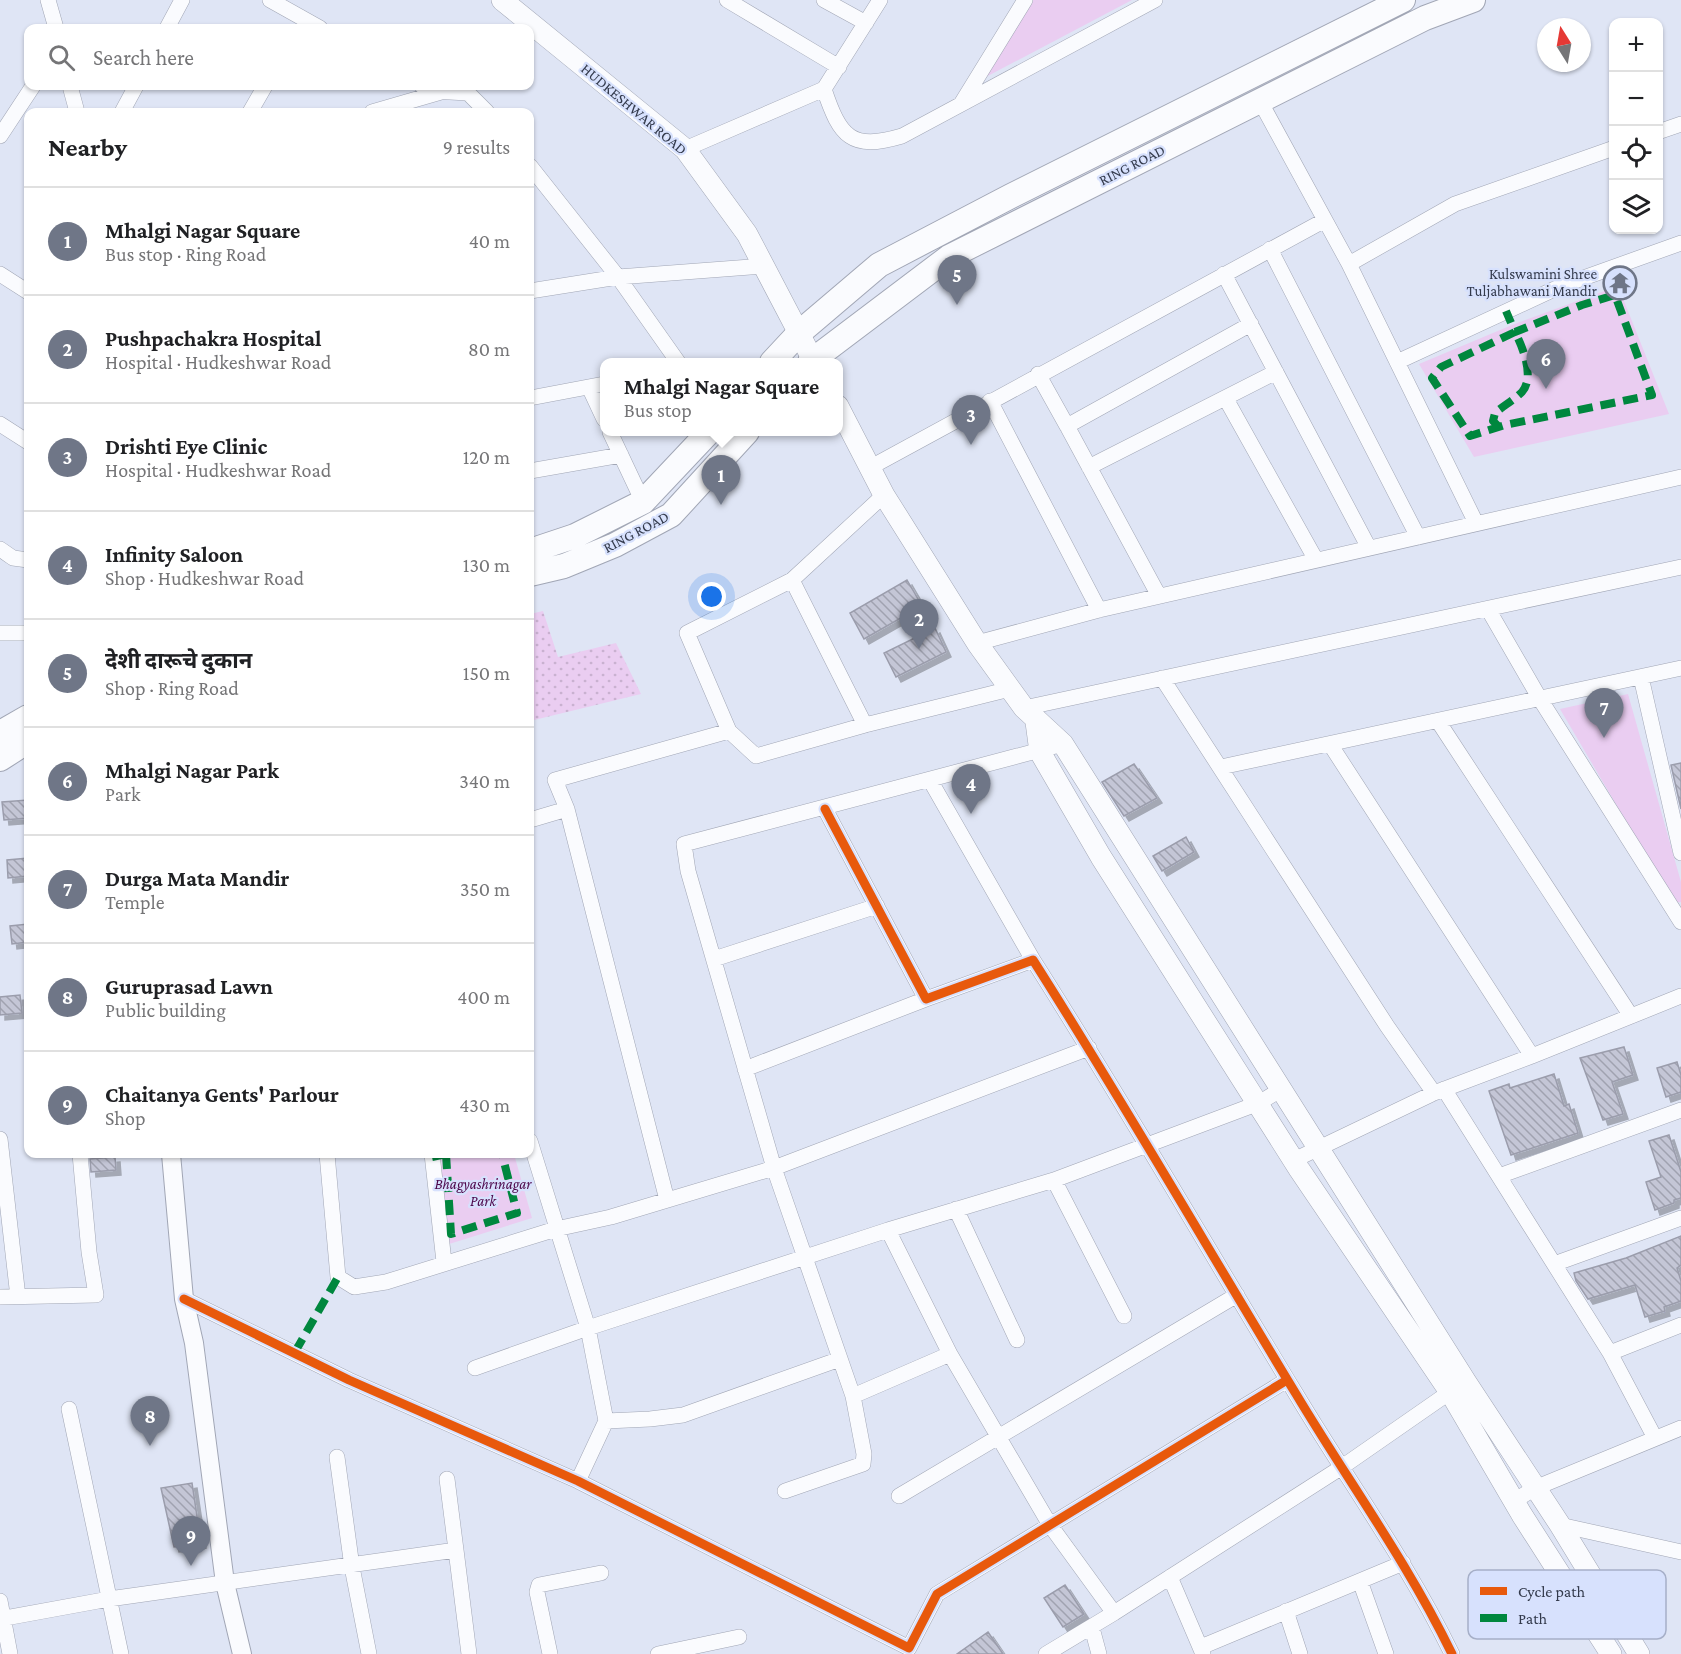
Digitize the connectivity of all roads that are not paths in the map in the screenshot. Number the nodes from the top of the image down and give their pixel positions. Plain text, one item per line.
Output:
1 (48, 0) edge
2 (182, 0) edge
3 (270, 0) edge
4 (502, 0) edge
5 (727, 0) edge
6 (824, 0) edge
7 (880, 0) edge
8 (1024, 0) edge
9 (1155, 0) edge
10 (1403, 0) edge
11 (1473, 0) edge
12 (300, 23) edge
13 (866, 23) junction
14 (55, 24) edge
15 (168, 24) edge
16 (531, 24) edge
17 (534, 26) edge
18 (838, 67) junction
19 (824, 89) junction
20 (30, 90) edge
21 (71, 90) edge
22 (134, 90) edge
23 (263, 90) edge
24 (430, 90) edge
25 (442, 92) junction
26 (1260, 101) junction
27 (961, 104) junction
28 (76, 108) edge
29 (124, 108) edge
30 (252, 108) edge
31 (386, 108) edge
32 (483, 108) edge
33 (1681, 124) edge
34 (1663, 131) edge
35 (0, 136) edge
36 (685, 149) junction
37 (1609, 150) edge
38 (534, 171) edge
39 (546, 186) junction
40 (534, 188) edge
41 (1325, 220) junction
42 (1681, 243) edge
43 (1270, 249) junction
44 (1349, 264) junction
45 (764, 266) junction
46 (0, 274) edge
47 (1224, 274) junction
48 (618, 278) junction
49 (24, 289) edge
50 (534, 290) edge
51 (1251, 324) junction
52 (799, 333) junction
53 (674, 358) edge
54 (776, 358) edge
55 (810, 358) edge
56 (817, 358) edge
57 (1397, 362) junction
58 (1276, 372) junction
59 (1038, 374) junction
60 (597, 386) edge
61 (534, 397) edge
62 (1226, 399) junction
63 (990, 401) junction
64 (843, 415) edge
65 (0, 424) edge
66 (1067, 426) junction
67 (612, 436) edge
68 (705, 436) edge
69 (743, 436) edge
70 (24, 439) edge
71 (621, 455) junction
72 (871, 467) junction
73 (1089, 467) junction
74 (534, 470) edge
75 (1681, 477) edge
76 (884, 495) junction
77 (643, 502) junction
78 (1476, 523) junction
79 (1418, 537) junction
80 (1369, 548) junction
81 (534, 550) edge
82 (1316, 560) junction
83 (1681, 567) edge
84 (534, 573) edge
85 (792, 580) junction
86 (1159, 596) junction
87 (1488, 609) junction
88 (1099, 610) junction
89 (0, 633) edge
90 (24, 633) edge
91 (977, 644) junction
92 (1681, 668) edge
93 (1641, 676) junction
94 (1162, 678) junction
95 (1010, 689) junction
96 (1540, 699) junction
97 (1030, 715) junction
98 (24, 719) edge
99 (1438, 721) junction
100 (865, 725) junction
101 (729, 731) junction
102 (0, 733) edge
103 (24, 744) edge
104 (1063, 744) junction
105 (1330, 744) junction
106 (1040, 752) junction
107 (0, 759) edge
108 (1221, 767) junction
109 (930, 780) junction
110 (567, 808) junction
111 (825, 808) junction
112 (534, 819) edge
113 (1681, 853) edge
114 (877, 906) junction
115 (1681, 922) edge
116 (714, 959) junction
117 (1033, 960) junction
118 (1681, 996) edge
119 (926, 999) junction
120 (1631, 1016) junction
121 (1089, 1048) junction
122 (1532, 1056) junction
123 (745, 1069) junction
124 (1280, 1090) junction
125 (1439, 1091) junction
126 (1259, 1103) junction
127 (1681, 1110) edge
128 (0, 1139) edge
129 (1147, 1146) junction
130 (1316, 1147) junction
131 (534, 1155) edge
132 (80, 1158) edge
133 (171, 1158) edge
134 (327, 1158) edge
135 (432, 1158) edge
136 (1293, 1160) junction
137 (774, 1168) junction
138 (1499, 1176) junction
139 (1054, 1180) junction
140 (667, 1200) junction
141 (956, 1209) junction
142 (1681, 1218) edge
143 (556, 1229) junction
144 (888, 1230) junction
145 (805, 1257) junction
146 (444, 1262) junction
147 (1554, 1264) junction
148 (1237, 1295) junction
149 (0, 1297) edge
150 (18, 1297) junction
151 (184, 1299) junction
152 (1124, 1316) dead end
153 (1681, 1325) edge
154 (588, 1328) junction
155 (1017, 1340) dead end
156 (1610, 1353) junction
157 (950, 1354) junction
158 (840, 1359) junction
159 (475, 1368) dead end
160 (1287, 1380) junction
161 (1450, 1392) junction
162 (853, 1396) junction
163 (69, 1409) dead end
164 (606, 1421) junction
165 (1681, 1428) edge
166 (1000, 1436) junction
167 (1654, 1438) junction
168 (337, 1457) dead end
169 (1341, 1467) junction
170 (447, 1479) dead end
171 (578, 1481) junction
172 (1535, 1488) junction
173 (785, 1491) dead end
174 (898, 1496) dead end
175 (1514, 1501) junction
176 (1560, 1525) junction
177 (1050, 1526) junction
178 (456, 1550) junction
179 (1681, 1552) edge
180 (1403, 1563) junction
181 (352, 1567) junction
182 (1558, 1570) edge
183 (1588, 1570) edge
184 (601, 1573) dead end
185 (1170, 1577) junction
186 (1360, 1581) junction
187 (225, 1583) junction
188 (108, 1599) junction
189 (0, 1601) edge
190 (1286, 1611) junction
191 (1114, 1614) junction
192 (2, 1619) edge
193 (1092, 1628) junction
194 (738, 1637) dead end
195 (1601, 1639) edge
196 (1630, 1639) edge
197 (1202, 1650) edge
198 (10, 1654) edge
199 (121, 1654) edge
200 (242, 1654) edge
201 (369, 1654) edge
202 (469, 1654) edge
203 (550, 1654) edge
204 (658, 1654) edge
205 (1046, 1654) edge
206 (1099, 1654) edge
207 (1300, 1654) edge
208 (1386, 1654) edge
209 (1452, 1654) edge
210 (1611, 1654) edge
211 (1639, 1654) edge

1 - 14 street
2 - 15 street
3 - 12 street
4 - 16 main road, HUDKESHWAR ROAD
5 - 18 street
6 - 13 street
7 - 13 street
8 - 27 street
9 - 27 street
10 - 52 highway, RING ROAD
11 - 26 highway, RING ROAD
13 - 18 street
17 - 36 main road, HUDKESHWAR ROAD
18 - 19 street
19 - 27 street
19 - 36 street
20 - 35 street
21 - 28 street
22 - 29 street
23 - 30 street
24 - 25 street
25 - 31 street
25 - 32 street
26 - 41 street
26 - 56 highway, RING ROAD
33 - 34 street
36 - 45 main road, HUDKESHWAR ROAD
37 - 44 street
38 - 39 street
39 - 40 street
39 - 48 street
41 - 43 street
41 - 44 street
42 - 57 street
43 - 47 street
43 - 79 street
44 - 57 street
45 - 48 street
45 - 52 main road, HUDKESHWAR ROAD
46 - 49 street
47 - 51 street
47 - 59 street
48 - 50 street
48 - 53 street
51 - 58 street
51 - 66 street
52 - 54 highway, RING ROAD
52 - 55 main road, HUDKESHWAR ROAD
57 - 78 street
58 - 62 street
58 - 80 street
59 - 63 street
59 - 66 street
60 - 61 street
62 - 73 street
62 - 82 street
63 - 72 street
63 - 88 street
64 - 72 main road
65 - 70 street
66 - 73 street
67 - 71 street
68 - 77 highway, RING ROAD
69 - 84 highway, RING ROAD
71 - 74 street
71 - 77 street
72 - 76 main road
73 - 86 street
75 - 78 street
76 - 85 street
76 - 91 main road
77 - 81 highway, RING ROAD
78 - 79 street
79 - 80 street
80 - 82 street
82 - 86 street
83 - 87 street
85 - 100 street
85 - 101 street
86 - 88 street
87 - 94 street
87 - 96 street
88 - 91 street
89 - 90 street
91 - 95 main road
92 - 93 street
93 - 96 street
93 - 113 street
94 - 97 street
94 - 108 street
95 - 97 main road
95 - 100 street
96 - 99 street
96 - 115 street
97 - 104 main road
97 - 106 main road
98 - 102 highway
99 - 105 street
99 - 120 street
100 - 101 street
101 - 110 street
103 - 107 highway
104 - 106 street
104 - 124 main road
105 - 108 street
105 - 122 street
106 - 109 street
106 - 126 main road
108 - 125 street
109 - 111 street
109 - 117 street
110 - 112 street
110 - 140 street
111 - 114 street
111 - 116 street
114 - 116 street
114 - 119 street
116 - 123 street
117 - 119 street
117 - 121 street
118 - 120 street
119 - 123 street
120 - 122 street
121 - 129 street
121 - 137 street
122 - 125 street
123 - 137 street
124 - 126 street
124 - 130 main road
125 - 130 street
125 - 138 street
126 - 129 street
126 - 136 main road
127 - 138 street
128 - 150 street
129 - 139 street
129 - 148 street
130 - 136 street
130 - 172 main road
131 - 143 street
132 - 150 street
133 - 151 street
134 - 146 street
135 - 146 street
136 - 161 main road
137 - 140 street
137 - 145 street
138 - 147 street
139 - 141 street
139 - 152 street
140 - 143 street
141 - 144 street
141 - 155 street
142 - 147 street
143 - 146 street
143 - 154 street
144 - 145 street
144 - 157 street
145 - 154 street
145 - 158 street
147 - 156 street
148 - 160 street
148 - 166 street
149 - 150 street
151 - 171 street
151 - 187 street
153 - 156 street
154 - 159 street
154 - 164 street
156 - 167 street
157 - 162 street
157 - 166 street
158 - 162 street
158 - 164 street
160 - 169 street
160 - 177 street
161 - 169 street
161 - 175 main road
162 - 173 street
163 - 188 street
164 - 171 street
165 - 167 street
166 - 174 street
166 - 177 street
167 - 172 street
168 - 181 street
169 - 180 street
169 - 185 street
170 - 178 street
171 - 177 street
172 - 175 street
172 - 176 main road
175 - 182 main road
176 - 179 street
176 - 183 main road
177 - 191 street
178 - 181 street
178 - 202 street
180 - 186 street
180 - 209 street
181 - 187 street
181 - 201 street
184 - 203 street
185 - 191 street
185 - 197 street
186 - 190 street
186 - 208 street
187 - 188 street
187 - 200 street
188 - 192 street
188 - 199 street
189 - 192 street
190 - 197 street
190 - 207 street
191 - 193 street
192 - 198 street
193 - 205 street
193 - 206 street
194 - 204 street
195 - 210 main road
196 - 211 main road

